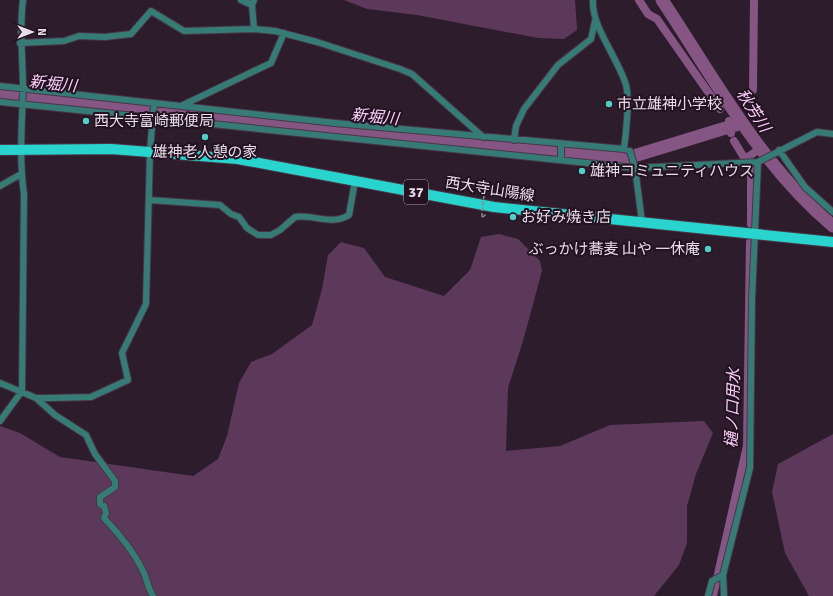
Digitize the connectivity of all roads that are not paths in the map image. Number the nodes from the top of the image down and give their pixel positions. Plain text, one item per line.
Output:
1 (22, 0) edge
2 (241, 0) edge
3 (593, 0) edge
4 (253, 2) edge
5 (596, 20) junction
6 (254, 29) junction
7 (284, 33) junction
8 (20, 43) junction
9 (0, 86) edge
10 (23, 90) junction
11 (0, 102) edge
12 (22, 103) junction
13 (154, 104) junction
14 (182, 105) junction
15 (153, 117) junction
16 (335, 124) junction
17 (833, 134) edge
18 (335, 135) junction
19 (469, 137) junction
20 (483, 137) junction
21 (514, 140) junction
22 (561, 146) junction
23 (469, 148) junction
24 (21, 149) junction
25 (0, 150) edge
26 (627, 150) junction
27 (150, 151) junction
28 (778, 151) junction
29 (560, 158) junction
30 (759, 161) junction
31 (635, 167) junction
32 (21, 174) junction
33 (355, 181) junction
34 (0, 186) edge
35 (150, 200) junction
36 (833, 212) edge
37 (642, 222) junction
38 (756, 234) junction
39 (833, 242) edge
40 (0, 383) edge
41 (22, 392) junction
42 (36, 398) junction
43 (0, 421) edge
44 (723, 575) junction
45 (153, 596) edge
46 (708, 596) edge
47 (724, 596) edge

1 - 8 street
2 - 4 street
3 - 5 street
4 - 6 street
5 - 21 street
5 - 26 street
6 - 7 street
6 - 8 street
7 - 14 street
7 - 20 street
8 - 10 street
9 - 10 street
10 - 12 street
10 - 13 street
11 - 12 street
12 - 15 street
12 - 24 street
13 - 14 street
13 - 15 street
14 - 16 street
15 - 18 street
15 - 27 street
16 - 18 street
16 - 19 street
17 - 28 street
18 - 23 street
19 - 20 street
19 - 23 street
20 - 21 street
21 - 22 street
22 - 26 street
22 - 29 street
23 - 29 street
24 - 25 main road, 西大寺山陽線 / 37
24 - 27 main road, 西大寺山陽線 / 37
24 - 32 street
26 - 31 street
27 - 33 main road, 西大寺山陽線 / 37
27 - 35 street
28 - 30 street
28 - 36 street
29 - 31 street
30 - 31 street
30 - 38 street
31 - 37 street
32 - 34 street
32 - 41 street
33 - 35 street
33 - 37 main road, 西大寺山陽線 / 37
35 - 42 street
37 - 38 main road, 西大寺山陽線 / 37
38 - 39 main road, 西大寺山陽線 / 37
38 - 44 street
40 - 41 street
41 - 42 street
41 - 43 street
42 - 45 street
44 - 46 street
44 - 47 street

